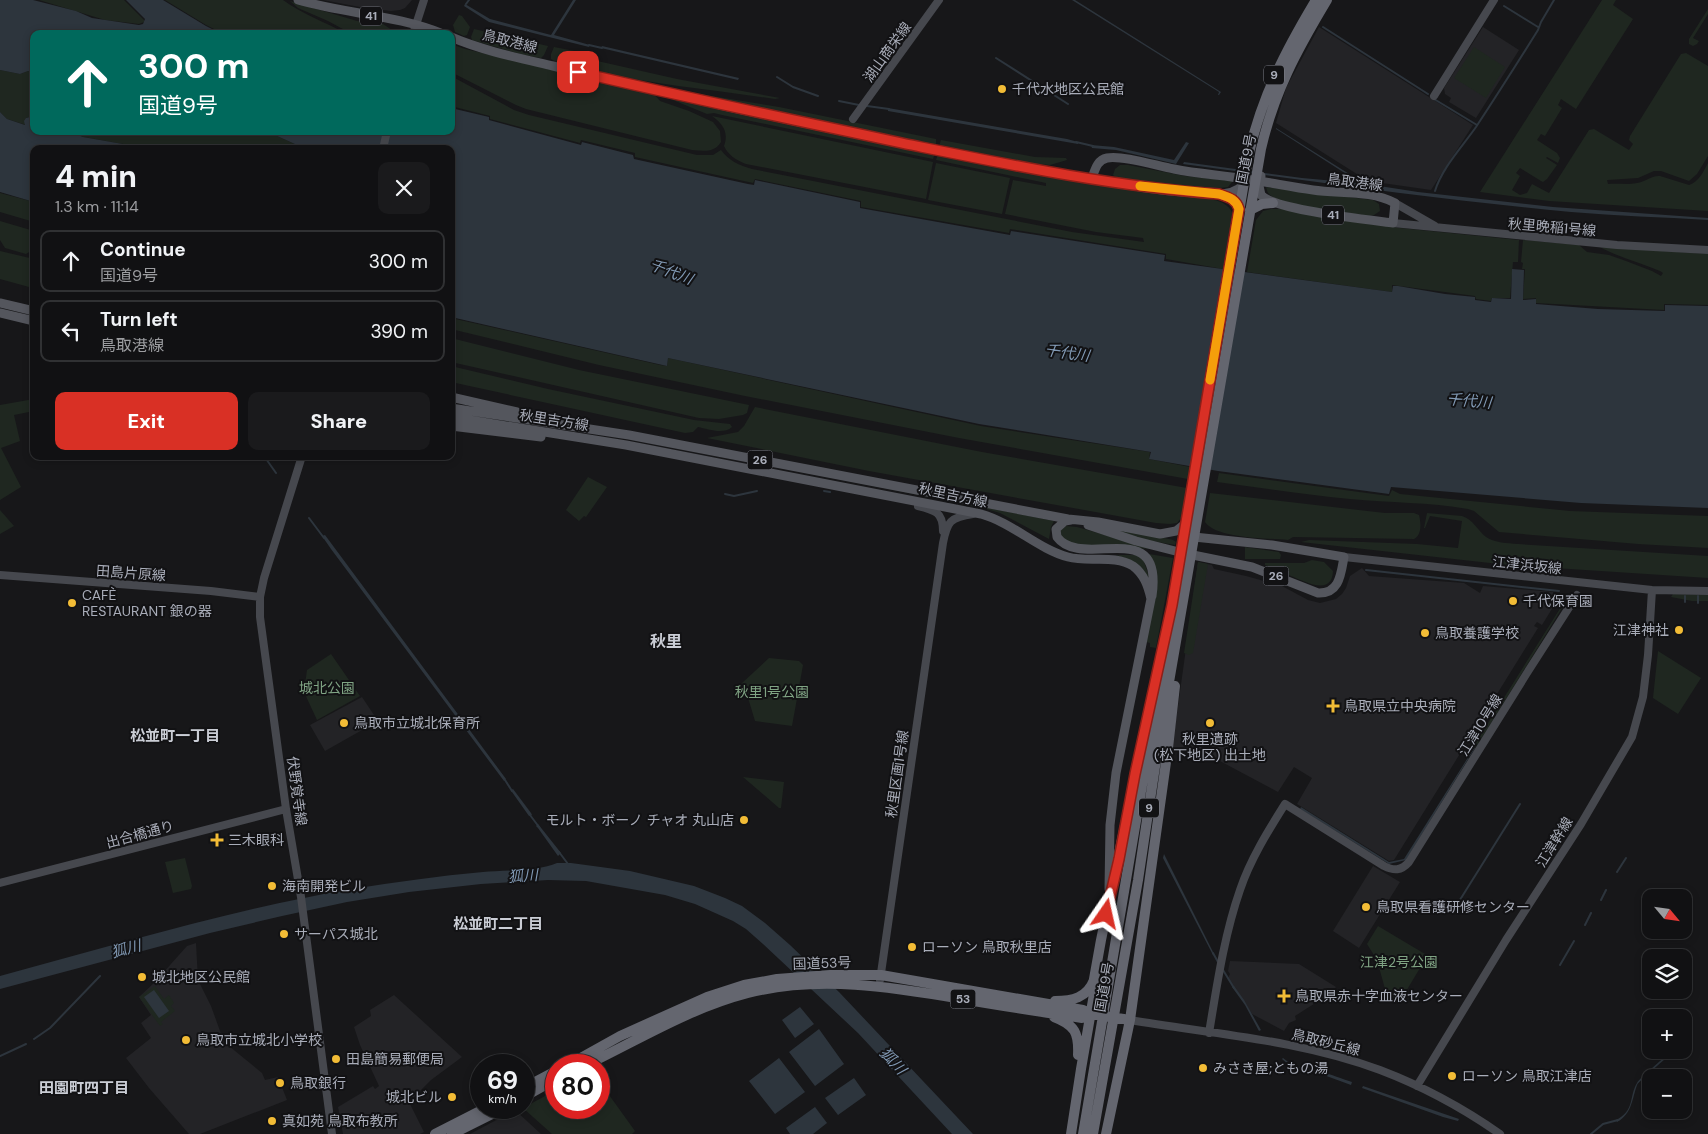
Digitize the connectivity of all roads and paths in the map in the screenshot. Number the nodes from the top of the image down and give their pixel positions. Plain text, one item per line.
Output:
1 (298, 0) edge
2 (424, 0) edge
3 (939, 0) edge
4 (1316, 0) edge
5 (1327, 0) edge
6 (1494, 0) edge
7 (416, 24) junction
8 (414, 30) edge
9 (432, 30) edge
10 (455, 39) edge
11 (1434, 96) dead end
12 (853, 118) dead end
13 (1092, 178) junction
14 (1243, 185) junction
15 (1257, 186) junction
16 (1219, 194) junction
17 (1273, 203) junction
18 (1395, 203) junction
19 (1244, 210) junction
20 (1393, 223) junction
21 (1439, 228) junction
22 (1708, 250) edge
23 (0, 303) edge
24 (30, 310) edge
25 (0, 313) edge
26 (30, 320) edge
27 (455, 398) edge
28 (455, 409) edge
29 (455, 418) edge
30 (455, 427) edge
31 (606, 431) junction
32 (604, 442) junction
33 (301, 460) edge
34 (842, 487) junction
35 (981, 514) junction
36 (1068, 519) junction
37 (1192, 523) junction
38 (943, 543) junction
39 (1186, 549) junction
40 (1136, 552) junction
41 (1344, 557) junction
42 (0, 575) edge
43 (1652, 590) junction
44 (1708, 591) edge
45 (1577, 595) dead end
46 (260, 597) junction
47 (1151, 599) junction
48 (1172, 605) junction
49 (1181, 616) junction
50 (286, 809) junction
51 (0, 883) edge
52 (1109, 898) junction
53 (881, 976) junction
54 (1094, 979) junction
55 (800, 981) junction
56 (879, 987) junction
57 (1111, 999) junction
58 (1034, 1006) junction
59 (687, 1010) junction
60 (1091, 1014) junction
61 (1130, 1020) junction
62 (1209, 1033) junction
63 (1105, 1036) junction
64 (588, 1054) edge
65 (606, 1054) edge
66 (1417, 1086) junction
67 (470, 1116) edge
68 (482, 1119) edge
69 (1072, 1129) edge
70 (332, 1134) edge
71 (435, 1134) edge
72 (452, 1134) edge
73 (1083, 1134) edge
74 (1093, 1134) edge
75 (1106, 1134) edge
76 (1500, 1134) edge

1 - 7 main road, 41
2 - 7 street
3 - 12 street, 湖山商栄線
4 - 14 highway, 国道9号 / 9
5 - 15 highway, 国道9号 / 9
6 - 11 street
7 - 8 street
7 - 9 main road, 41
10 - 13 main road, 鳥取港線
13 - 16 main road, 鳥取港線
13 - 18 main road, 鳥取港線 / 41
14 - 16 main road, 鳥取港線
14 - 19 highway, 国道9号 / 9
15 - 17 main road
15 - 19 highway, 国道9号 / 9
16 - 19 highway
17 - 19 highway
17 - 20 main road, 41
18 - 20 main road, 鳥取港線
18 - 21 street
19 - 37 highway, 国道9号 / 9
20 - 21 street, 秋里晩稲1号線
21 - 22 street, 秋里晩稲1号線
23 - 24 main road
25 - 26 main road
27 - 31 main road
28 - 31 main road, 秋里吉方線 / 26
29 - 32 main road, 秋里吉方線 / 26
30 - 32 main road
31 - 36 main road, 秋里吉方線 / 26
32 - 34 main road, 秋里吉方線 / 26
33 - 46 street, 伏野覚寺線
34 - 35 main road, 秋里吉方線 / 26
34 - 38 street
35 - 38 street
35 - 40 main road, 26
35 - 47 main road, 秋里吉方線 / 26
36 - 37 main road, 秋里吉方線 / 26
36 - 39 main road, 26
36 - 40 main road
37 - 39 highway, 国道9号 / 9
37 - 39 highway, 国道9号 / 9
38 - 53 street, 秋里区画1号線
39 - 40 main road, 26
39 - 41 main road, 26
39 - 41 main road, 26
39 - 48 highway, 国道9号 / 9
39 - 49 highway, 国道9号 / 9
40 - 47 main road
41 - 43 street, 江津浜坂線
42 - 46 street, 田島片原線
43 - 44 street, 江津浜坂線
43 - 66 street, 江津幹線
45 - 62 street, 江津10号線
46 - 50 street, 伏野覚寺線
47 - 52 main road
48 - 52 highway, 9
48 - 57 highway, 国道9号 / 9
49 - 57 highway, 国道9号 / 9
49 - 61 highway, 9
50 - 51 street, 出合橋通り
50 - 70 street, 伏野覚寺線
52 - 54 highway, 9
53 - 55 highway, 国道53号 / 53
53 - 56 street, 秋里区画1号線
53 - 58 highway, 国道53号 / 53
54 - 58 highway
54 - 60 highway, 9
55 - 56 highway, 国道53号 / 53
55 - 59 highway, 国道53号 / 53
56 - 58 highway, 国道53号 / 53
57 - 63 highway, 国道9号 / 9
58 - 60 highway, 国道53号 / 53
58 - 69 highway
59 - 64 highway, 国道53号 / 53
59 - 65 highway, 国道53号 / 53
60 - 61 highway, 国道53号 / 53
60 - 69 highway
61 - 62 street, 鳥取砂丘線
61 - 75 highway
62 - 66 street, 鳥取砂丘線
63 - 73 highway, 国道9号 / 9
63 - 74 highway, 国道9号 / 9
66 - 76 street, 鳥取砂丘線
67 - 71 highway
68 - 72 highway

